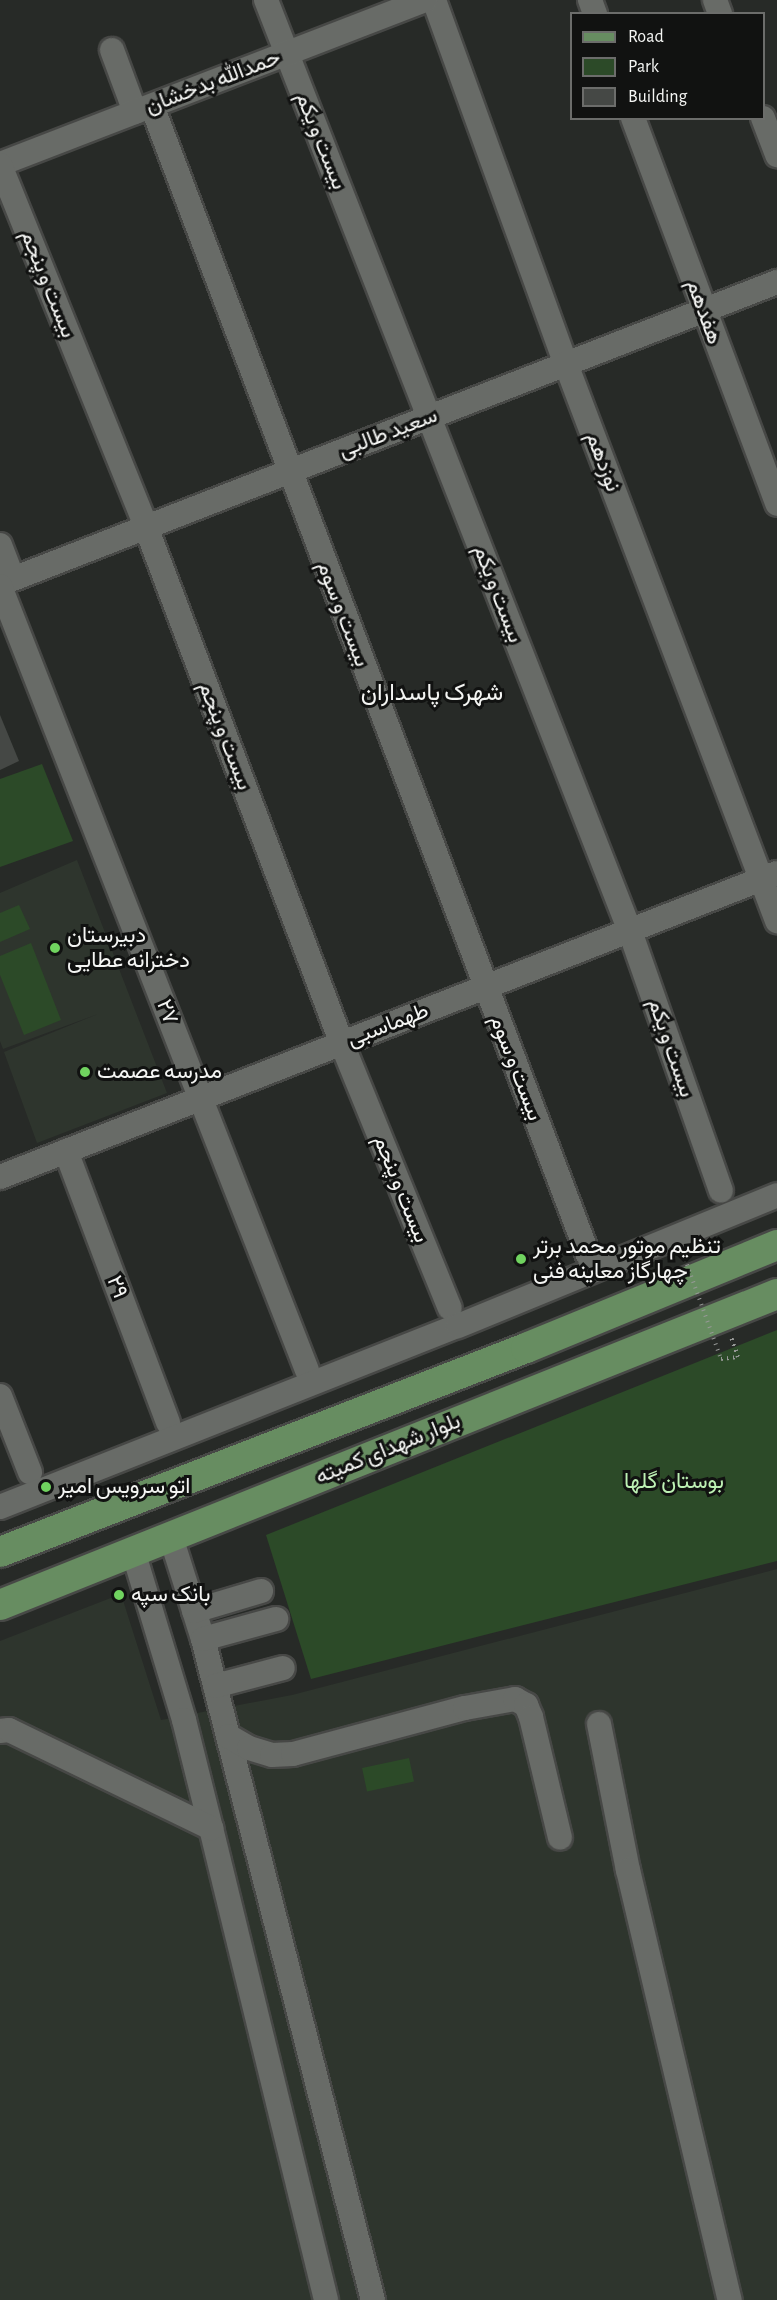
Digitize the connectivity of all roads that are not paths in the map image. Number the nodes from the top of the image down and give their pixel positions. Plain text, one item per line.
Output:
1 (266, 0) edge
2 (425, 0) edge
3 (434, 0) edge
4 (112, 50) dead end
5 (286, 54) junction
6 (144, 109) junction
7 (634, 120) edge
8 (763, 120) edge
9 (777, 155) edge
10 (0, 164) edge
11 (777, 282) edge
12 (703, 311) junction
13 (567, 364) junction
14 (430, 417) junction
15 (289, 472) junction
16 (777, 504) edge
17 (146, 527) junction
18 (0, 545) edge
19 (4, 583) edge
20 (769, 876) edge
21 (777, 921) edge
22 (630, 931) junction
23 (485, 988) junction
24 (342, 1044) junction
25 (201, 1099) junction
26 (66, 1152) junction
27 (0, 1177) edge
28 (721, 1191) dead end
29 (777, 1195) edge
30 (777, 1245) edge
31 (588, 1255) dead end
32 (777, 1294) edge
33 (450, 1308) dead end
34 (307, 1370) dead end
35 (0, 1396) edge
36 (168, 1422) dead end
37 (30, 1472) dead end
38 (0, 1506) edge
39 (171, 1537) junction
40 (0, 1551) edge
41 (133, 1551) junction
42 (261, 1591) dead end
43 (0, 1605) edge
44 (194, 1611) junction
45 (276, 1619) dead end
46 (203, 1639) junction
47 (283, 1668) dead end
48 (215, 1686) junction
49 (599, 1724) dead end
50 (0, 1731) edge
51 (228, 1736) junction
52 (212, 1828) junction
53 (560, 1838) dead end
54 (326, 2300) edge
55 (373, 2300) edge
56 (730, 2300) edge

1 - 5 street, بیست و یکم
2 - 5 street, حمدالله بدخشان
3 - 13 street, نوزدهم
4 - 6 street, بیست و سوم
5 - 6 street, حمدالله بدخشان
5 - 14 street, بیست و یکم
6 - 10 street, حمدالله بدخشان
6 - 15 street, بیست و سوم
7 - 12 street, هفدهم
8 - 9 street
10 - 17 street, بیست و پنجم
11 - 12 street, سعید طالبی
12 - 13 street, سعید طالبی
12 - 16 street, هفدهم
13 - 14 street, سعید طالبی
13 - 20 street, نوزدهم
14 - 15 street, سعید طالبی
14 - 22 street, بیست و یکم
15 - 17 street, سعید طالبی
15 - 23 street, بیست و سوم
17 - 19 street, سعید طالبی
17 - 24 street, بیست و پنجم
18 - 19 street, ۲۷
19 - 25 street, ۲۷
20 - 21 street, نوزدهم
20 - 22 street, طهماسبی
22 - 23 street, طهماسبی
22 - 28 street, بیست و یکم
23 - 24 street, طهماسبی
23 - 31 street, بیست و سوم
24 - 25 street, طهماسبی
24 - 33 street, بیست و پنجم
25 - 26 street, طهماسبی
25 - 34 street, ۲۷
26 - 27 street, طهماسبی
26 - 36 street, ۲۹
29 - 38 street
30 - 40 main road, بلوار شهدای کمیته
32 - 39 main road, بلوار شهدای کمیته
35 - 37 street
39 - 41 main road, بلوار شهدای کمیته
39 - 44 street
41 - 43 main road, بلوار شهدای کمیته
41 - 52 street
42 - 44 street
44 - 46 street
45 - 46 street
46 - 48 street
47 - 48 street
48 - 51 street
49 - 56 street
50 - 52 street
51 - 53 street
51 - 55 street
52 - 54 street

